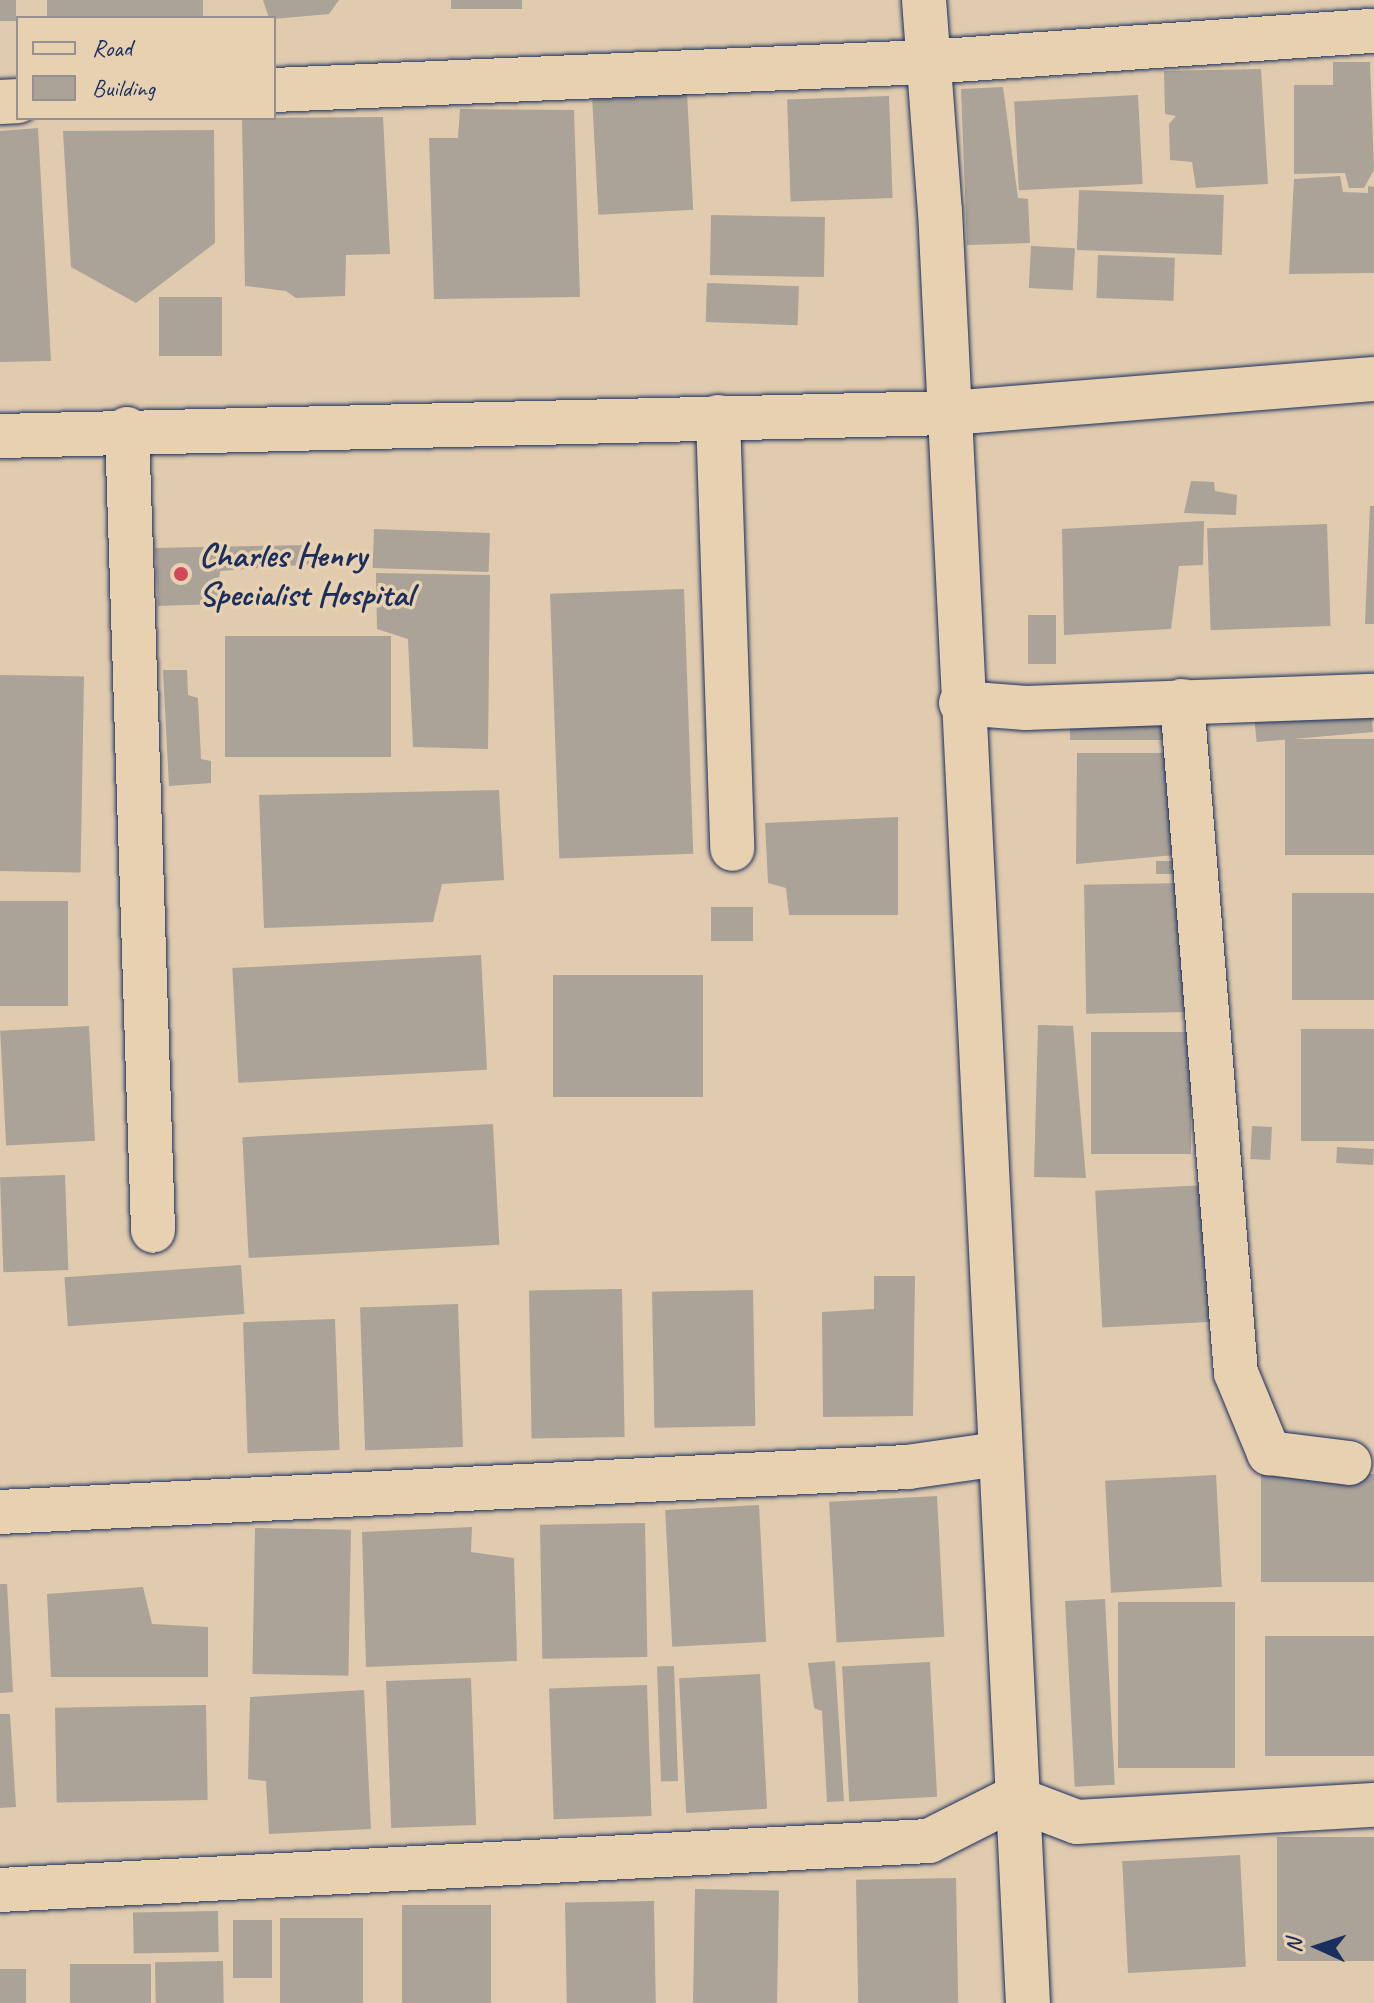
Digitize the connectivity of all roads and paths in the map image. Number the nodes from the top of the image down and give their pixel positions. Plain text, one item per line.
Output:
1 (924, 0) edge
2 (1374, 31) edge
3 (927, 62) junction
4 (276, 90) edge
5 (1374, 379) edge
6 (950, 413) junction
7 (718, 417) junction
8 (127, 429) junction
9 (0, 436) edge
10 (1374, 696) edge
11 (1182, 701) junction
12 (961, 703) junction
13 (732, 849) dead end
14 (153, 1231) dead end
15 (998, 1454) junction
16 (1349, 1463) dead end
17 (0, 1512) edge
18 (1014, 1798) junction
19 (1374, 1805) edge
20 (0, 1890) edge
21 (1028, 2003) edge

1 - 3 street
2 - 3 street
3 - 4 street
3 - 6 street
5 - 6 street
6 - 7 street
6 - 12 street
7 - 8 street
7 - 13 street
8 - 9 street
8 - 14 street
10 - 11 street
11 - 12 street
11 - 16 street
12 - 15 street
15 - 17 street
15 - 18 street
18 - 19 street
18 - 20 street
18 - 21 street

